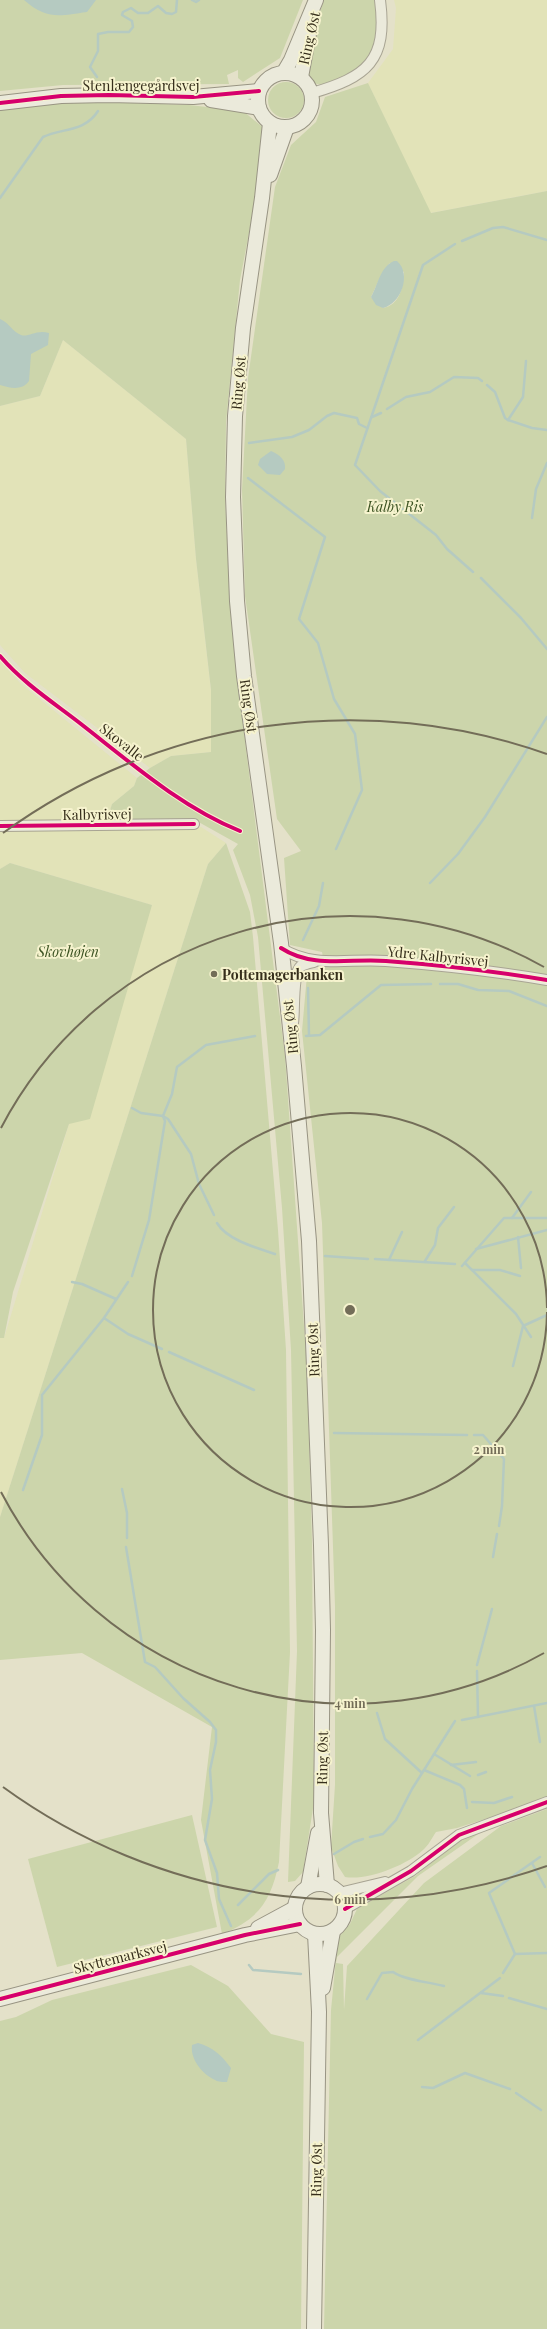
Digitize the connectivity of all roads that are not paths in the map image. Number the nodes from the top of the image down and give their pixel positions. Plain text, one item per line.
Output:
1 (317, 0) edge
2 (380, 0) edge
3 (284, 72) junction
4 (301, 77) junction
5 (259, 91) junction
6 (312, 93) junction
7 (193, 97) junction
8 (0, 102) edge
9 (259, 108) junction
10 (270, 123) junction
11 (287, 127) junction
12 (262, 198) junction
13 (194, 824) dead end
14 (0, 826) edge
15 (281, 948) junction
16 (318, 961) junction
17 (547, 980) edge
18 (290, 1034) junction
19 (547, 1802) edge
20 (321, 1813) junction
21 (395, 1880) junction
22 (327, 1885) junction
23 (308, 1887) junction
24 (339, 1893) junction
25 (295, 1908) junction
26 (345, 1909) junction
27 (300, 1924) junction
28 (333, 1931) junction
29 (315, 1934) junction
30 (245, 1935) junction
31 (0, 1998) edge
32 (319, 2012) junction
33 (314, 2329) edge

1 - 3 main road, Ring Øst
1 - 4 main road, Ring Øst
2 - 6 street
3 - 4 main road
3 - 5 main road
4 - 6 main road
5 - 7 main road, Stenlængegårdsvej
5 - 9 main road
6 - 11 main road
7 - 8 main road, Stenlængegårdsvej
7 - 9 main road, Stenlængegårdsvej
9 - 10 main road
10 - 11 main road
10 - 12 main road, Ring Øst
11 - 12 main road, Ring Øst
12 - 15 main road, Ring Øst
13 - 14 street, Kalbyrisvej
15 - 16 street, Ydre Kalbyrisvej
15 - 18 main road, Ring Øst
16 - 17 street, Ydre Kalbyrisvej
16 - 18 street, Ydre Kalbyrisvej
18 - 20 main road, Ring Øst
19 - 21 street
20 - 22 main road, Ring Øst
20 - 23 main road, Ring Øst
21 - 24 street
21 - 26 street
22 - 23 main road
22 - 24 main road
23 - 25 main road
24 - 26 main road
25 - 27 main road
25 - 30 main road, Skyttemarksvej
26 - 28 main road
27 - 29 main road
27 - 30 main road, Skyttemarksvej
28 - 29 main road
28 - 32 main road, Ring Øst
29 - 32 main road, Ring Øst
30 - 31 main road, Skyttemarksvej
32 - 33 main road, Ring Øst

